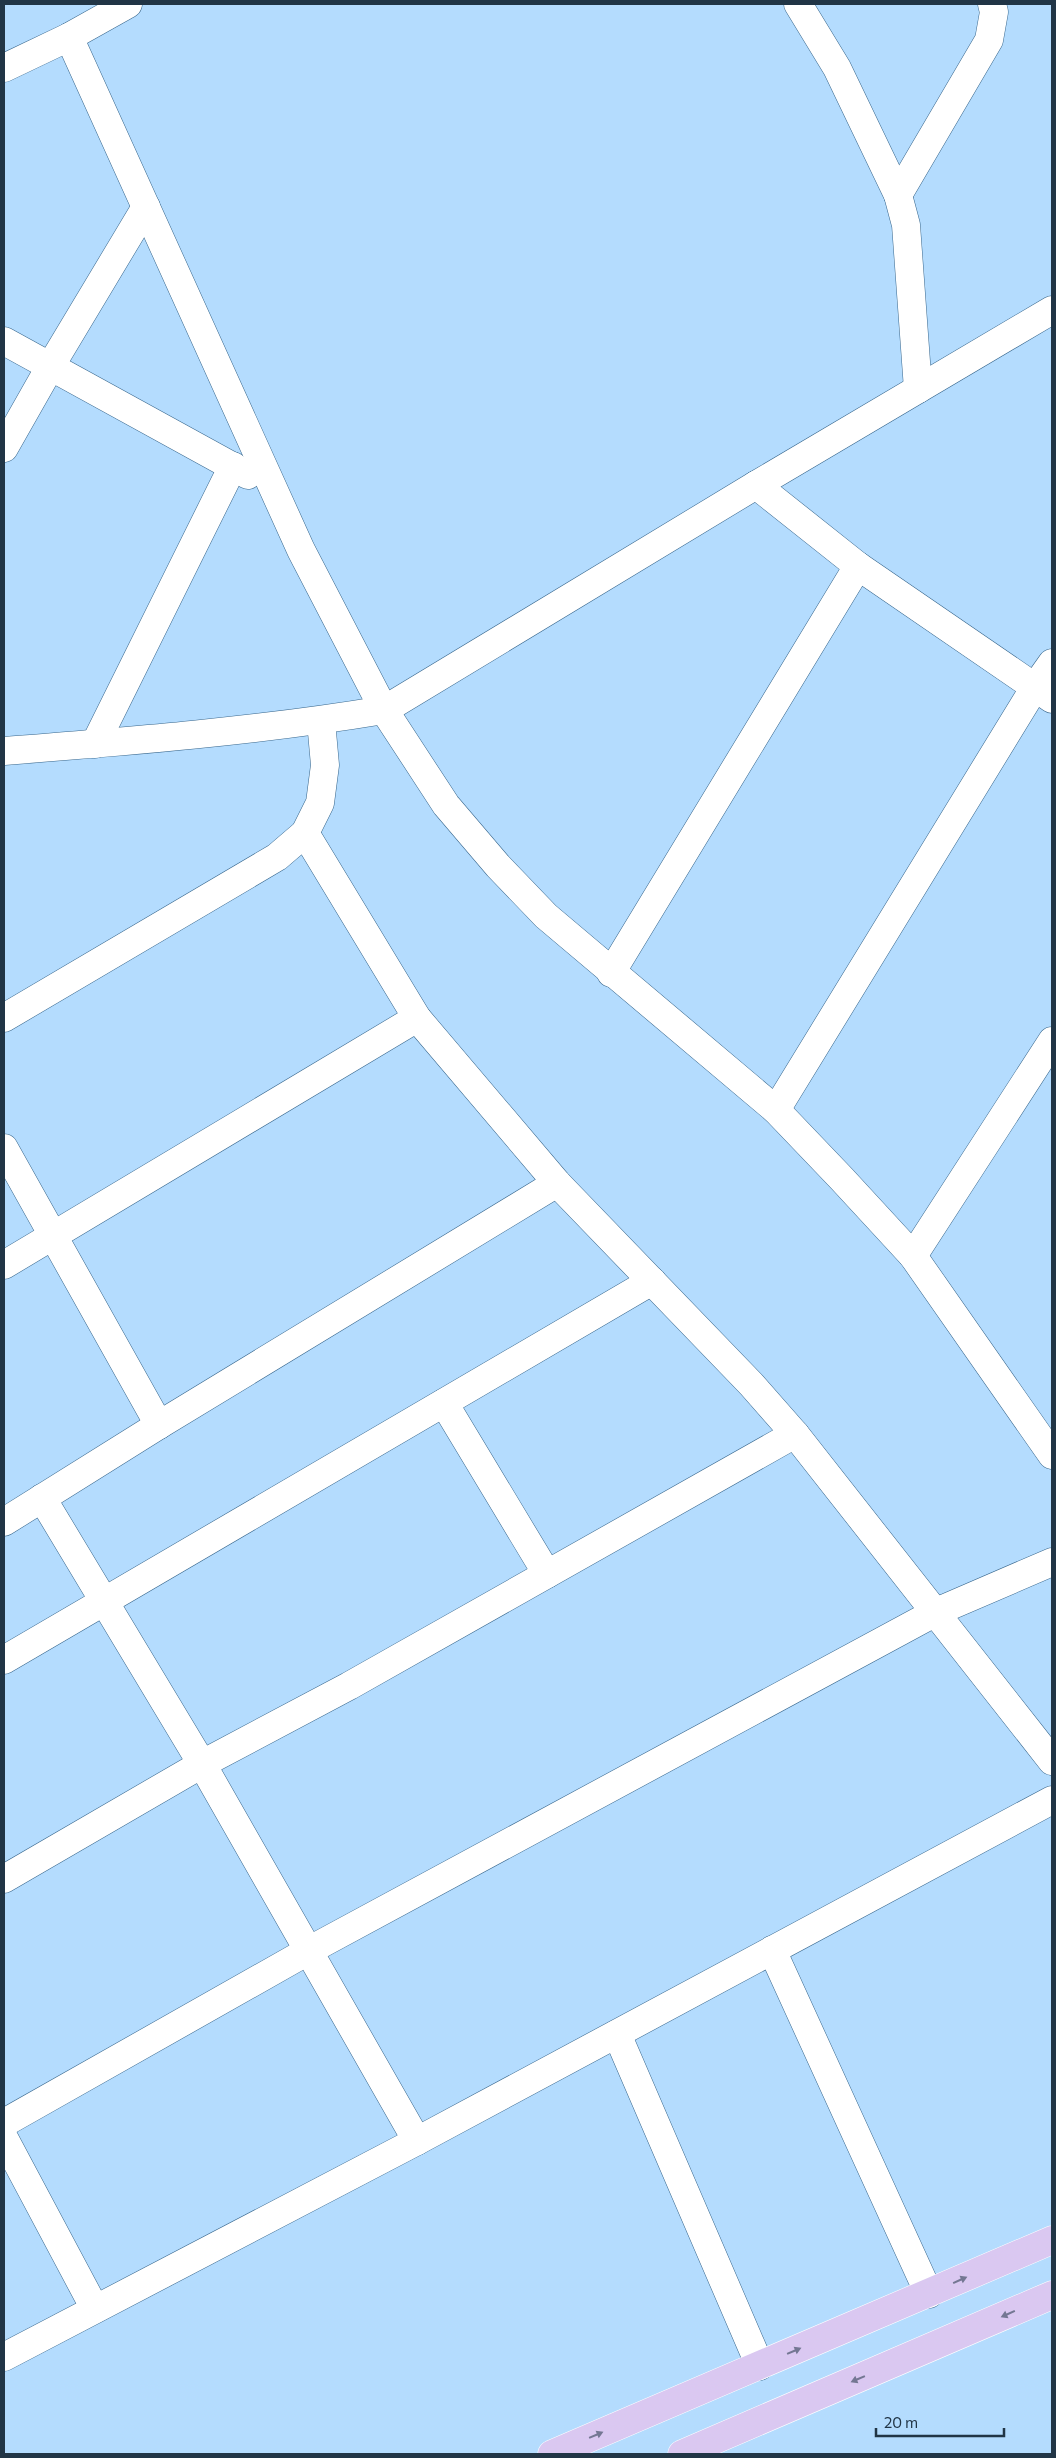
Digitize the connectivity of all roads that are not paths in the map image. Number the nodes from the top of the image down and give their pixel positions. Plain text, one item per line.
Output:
1 (128, 4) edge
2 (798, 4) edge
3 (992, 4) edge
4 (69, 37) junction
5 (4, 68) edge
6 (898, 195) junction
7 (146, 207) junction
8 (1052, 310) edge
9 (4, 342) edge
10 (50, 367) junction
11 (918, 389) junction
12 (4, 448) edge
13 (233, 466) junction
14 (756, 485) junction
15 (272, 487) junction
16 (858, 566) junction
17 (1052, 663) edge
18 (1044, 693) edge
19 (384, 710) junction
20 (321, 721) junction
21 (95, 744) junction
22 (4, 752) edge
23 (305, 833) junction
24 (611, 973) junction
25 (4, 1018) edge
26 (417, 1018) junction
27 (1052, 1041) edge
28 (776, 1110) junction
29 (4, 1148) edge
30 (557, 1183) junction
31 (54, 1235) junction
32 (913, 1256) junction
33 (4, 1264) edge
34 (652, 1282) junction
35 (444, 1403) junction
36 (159, 1425) junction
37 (795, 1434) junction
38 (1052, 1455) edge
39 (42, 1498) junction
40 (4, 1522) edge
41 (1052, 1562) edge
42 (547, 1574) junction
43 (105, 1602) junction
44 (936, 1612) junction
45 (4, 1660) edge
46 (1052, 1761) edge
47 (202, 1764) junction
48 (1052, 1800) edge
49 (4, 1879) edge
50 (772, 1950) junction
51 (308, 1951) junction
52 (617, 2034) junction
53 (4, 2123) edge
54 (4, 2138) edge
55 (417, 2141) junction
56 (1052, 2240) edge
57 (929, 2294) junction
58 (1052, 2295) edge
59 (95, 2309) junction
60 (4, 2357) edge
61 (760, 2366) junction
62 (552, 2454) edge
63 (682, 2454) edge

1 - 4 street
2 - 6 street
3 - 6 street
4 - 5 street
4 - 7 street
6 - 11 street
7 - 10 street
7 - 15 street
8 - 11 street
9 - 10 street
10 - 12 street
10 - 13 street
11 - 14 street
13 - 15 street
13 - 21 street
14 - 16 street
14 - 19 street
15 - 19 street
16 - 18 street
16 - 24 street
17 - 18 street
18 - 28 street
19 - 20 street
19 - 24 street
20 - 21 street
20 - 23 street
21 - 22 street
23 - 25 street
23 - 26 street
24 - 28 street
26 - 30 street
26 - 31 street
27 - 32 street
28 - 32 street
29 - 31 street
30 - 34 street
30 - 36 street
31 - 33 street
31 - 36 street
32 - 38 street
34 - 35 street
34 - 37 street
35 - 42 street
35 - 43 street
36 - 39 street
37 - 42 street
37 - 44 street
39 - 40 street
39 - 43 street
41 - 44 street
42 - 47 street
43 - 45 street
43 - 47 street
44 - 46 street
44 - 51 street
47 - 49 street
47 - 51 street
48 - 50 street
50 - 52 street
50 - 57 street
51 - 53 street
51 - 55 street
52 - 55 street
52 - 61 street
54 - 59 street
55 - 59 street
57 -> 56 main road
61 -> 57 main road
58 -> 63 main road
59 - 60 street
62 -> 61 main road

